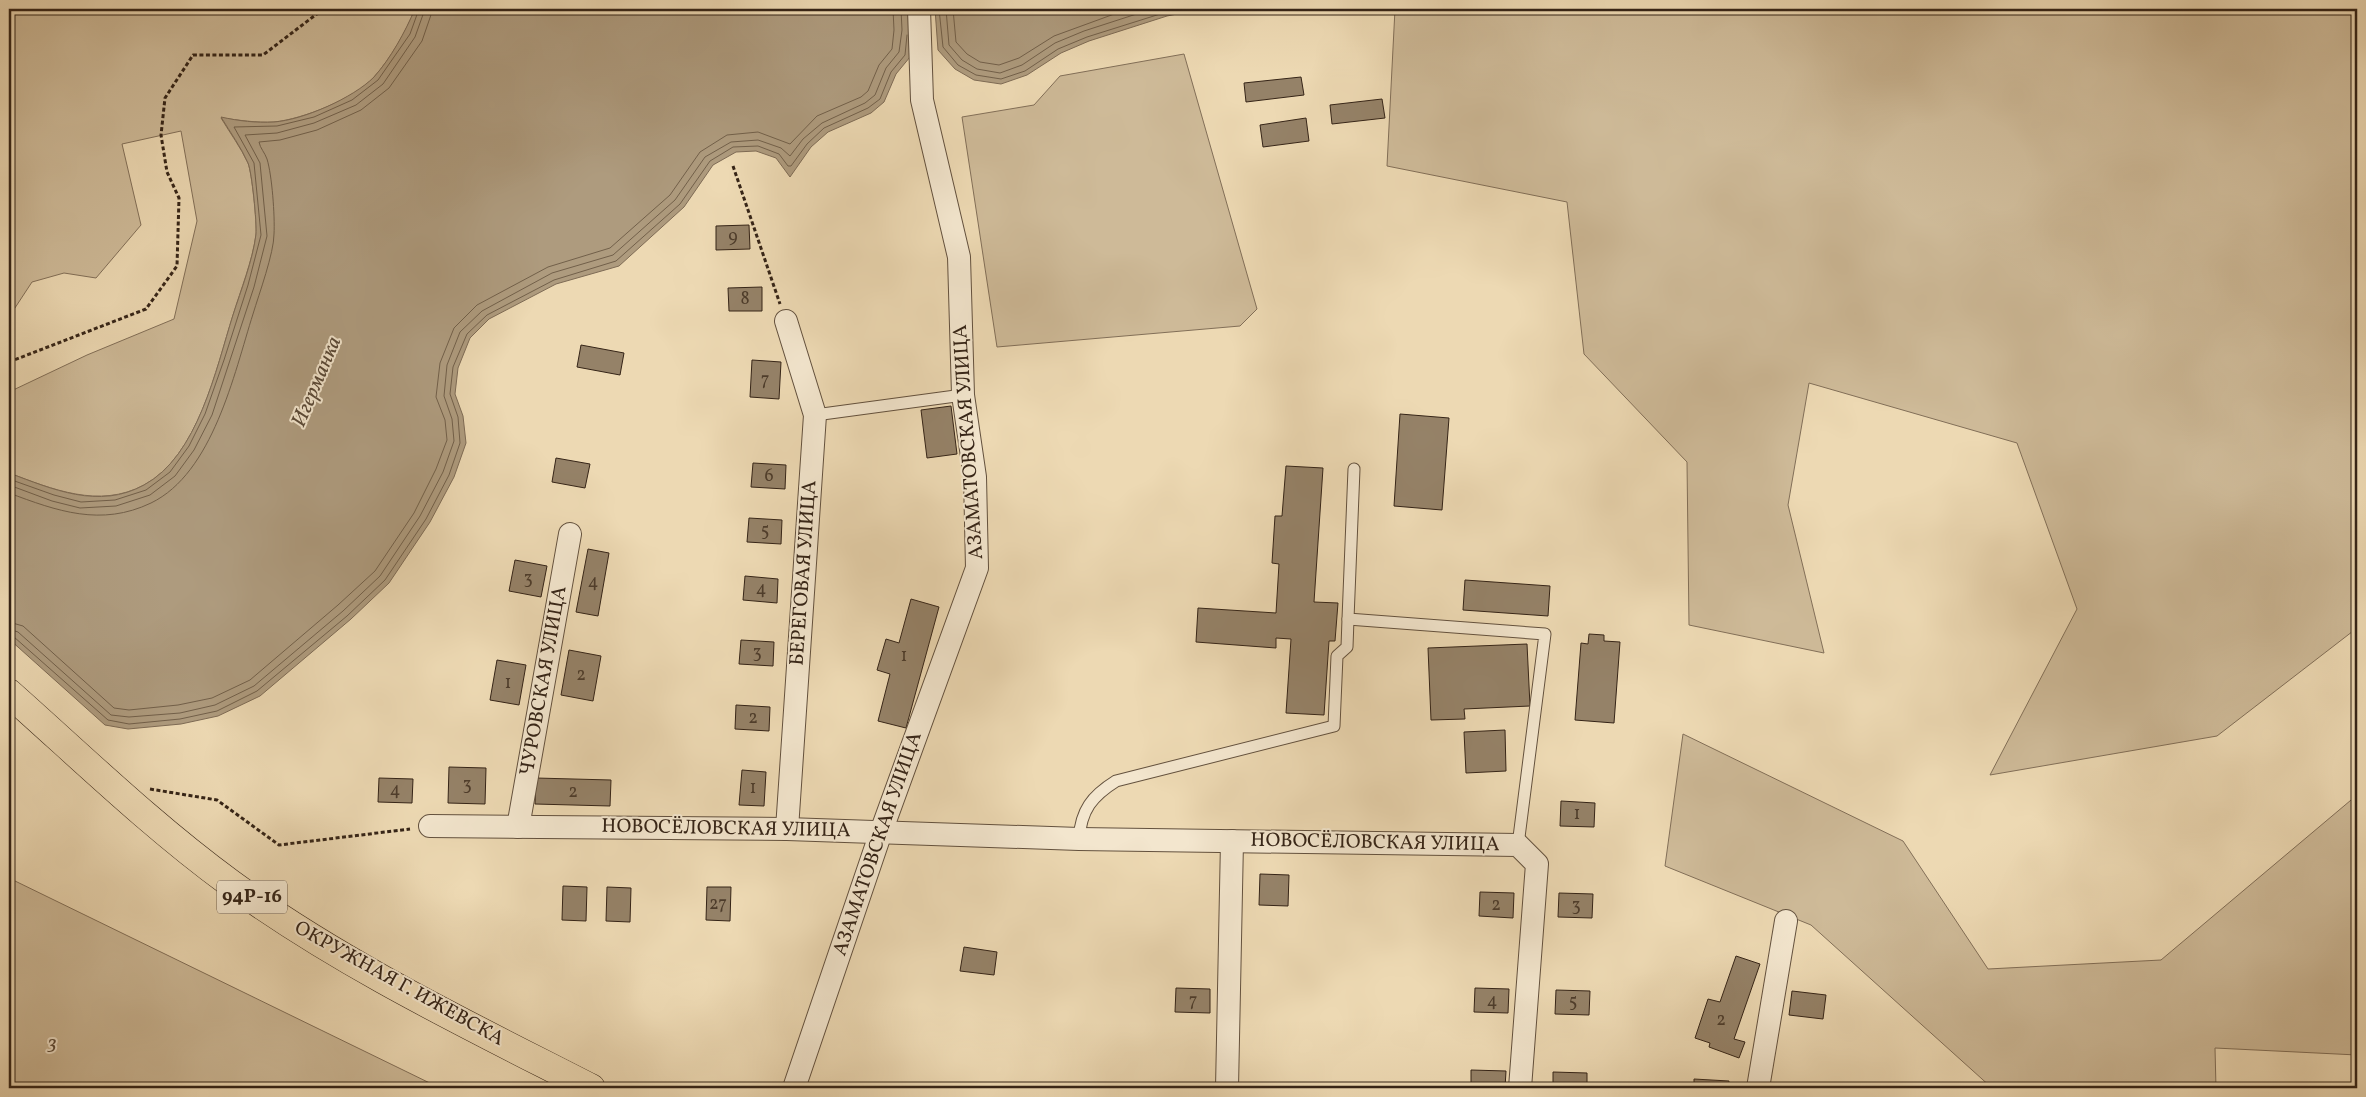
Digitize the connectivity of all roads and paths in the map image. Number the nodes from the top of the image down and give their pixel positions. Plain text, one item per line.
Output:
1 (319, 9) edge
2 (919, 9) edge
3 (733, 166) dead end
4 (786, 321) joint
5 (9, 362) edge
6 (963, 396) junction
7 (815, 416) junction
8 (1354, 469) dead end
9 (570, 534) dead end
10 (1348, 619) junction
11 (9, 694) edge
12 (149, 789) dead end
13 (430, 826) joint
14 (518, 827) junction
15 (787, 829) junction
16 (881, 832) junction
17 (1079, 839) junction
18 (1232, 841) junction
19 (1518, 845) junction
20 (1786, 921) dead end
21 (590, 1088) edge
22 (794, 1088) edge
23 (1227, 1088) edge
24 (1520, 1088) edge
25 (1758, 1088) edge

1 - 5 path
2 - 6 street, АЗАМАТОВСКАЯ УЛИЦА
3 - 4 path
4 - 7 street, БЕРЕГОВАЯ УЛИЦА
6 - 7 lane
6 - 16 street, АЗАМАТОВСКАЯ УЛИЦА
7 - 15 street, БЕРЕГОВАЯ УЛИЦА
8 - 10 lane
9 - 14 street, ЧУРОВСКАЯ УЛИЦА
10 - 17 lane
10 - 19 lane
11 - 21 main road, ОКРУЖНАЯ Г. ИЖЕВСКА / 94Р-16
12 - 13 path
13 - 14 street, НОВОСЁЛОВСКАЯ УЛИЦА
14 - 15 street, НОВОСЁЛОВСКАЯ УЛИЦА
15 - 16 street, НОВОСЁЛОВСКАЯ УЛИЦА
16 - 17 street, НОВОСЁЛОВСКАЯ УЛИЦА
16 - 22 street, АЗАМАТОВСКАЯ УЛИЦА
17 - 18 street, НОВОСЁЛОВСКАЯ УЛИЦА
18 - 19 street, НОВОСЁЛОВСКАЯ УЛИЦА
18 - 23 street, НОВОСЁЛОВСКАЯ УЛИЦА
19 - 24 street
20 - 25 street

